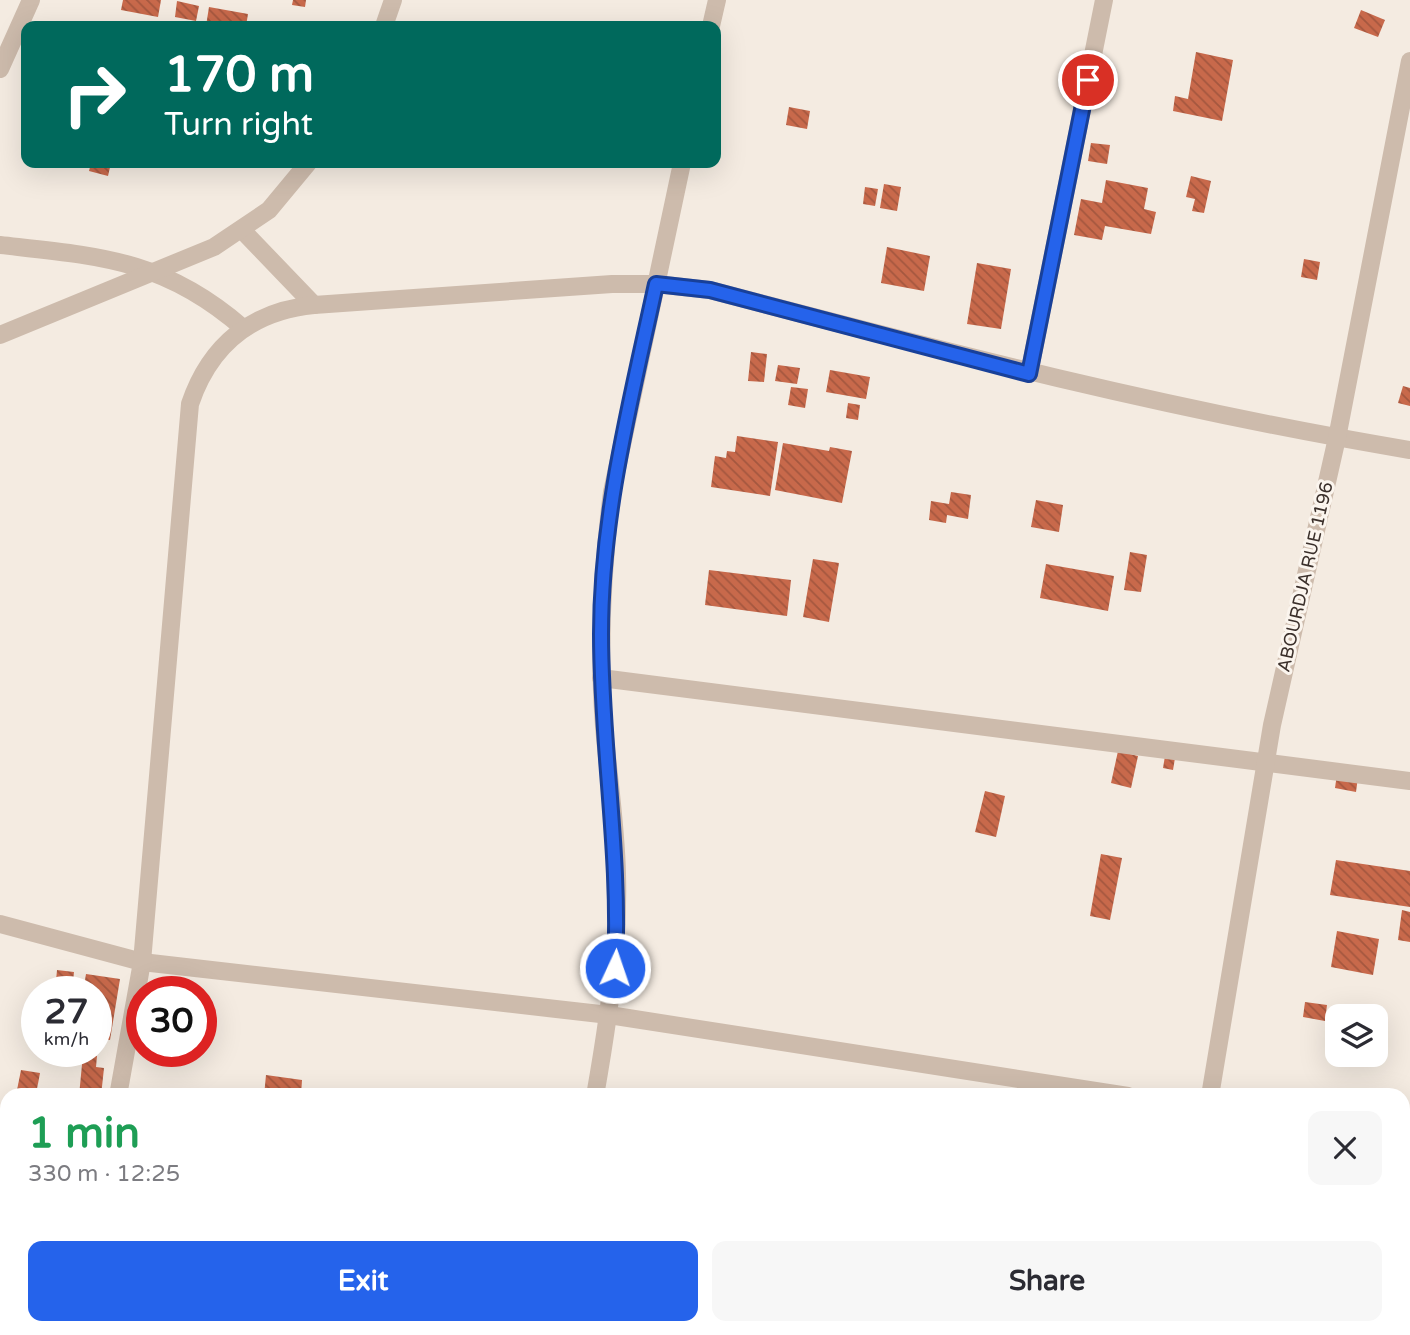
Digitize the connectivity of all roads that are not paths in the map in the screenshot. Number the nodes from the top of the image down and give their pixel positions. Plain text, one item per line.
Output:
1 (31, 0) edge
2 (393, 0) edge
3 (717, 0) edge
4 (1104, 0) edge
5 (22, 21) edge
6 (386, 21) edge
7 (712, 21) edge
8 (21, 22) edge
9 (1410, 61) edge
10 (0, 69) edge
11 (304, 168) edge
12 (681, 168) edge
13 (242, 230) junction
14 (0, 244) edge
15 (157, 272) junction
16 (656, 284) junction
17 (314, 305) junction
18 (243, 328) junction
19 (0, 335) edge
20 (1029, 374) junction
21 (1337, 438) junction
22 (1410, 450) edge
23 (601, 678) junction
24 (1265, 763) junction
25 (1410, 781) edge
26 (0, 925) edge
27 (142, 962) junction
28 (609, 1015) junction
29 (119, 1088) edge
30 (596, 1088) edge
31 (1077, 1088) edge
32 (1211, 1088) edge

1 - 5 street
2 - 6 street
3 - 7 street
4 - 20 street
8 - 10 street
9 - 21 street, ABOURDJA RUE 1196
11 - 13 street
12 - 16 street
13 - 15 street
13 - 17 street
14 - 15 street
15 - 18 street
15 - 19 street
16 - 17 street
16 - 20 street
16 - 23 street
17 - 18 street
18 - 27 street
20 - 21 street
21 - 22 street
21 - 24 street, ABOURDJA RUE 1196
23 - 24 street
23 - 28 street
24 - 25 street
24 - 32 street, ABOURDJA RUE 1196
26 - 27 street
27 - 28 street
27 - 29 street
28 - 30 street
28 - 31 street

